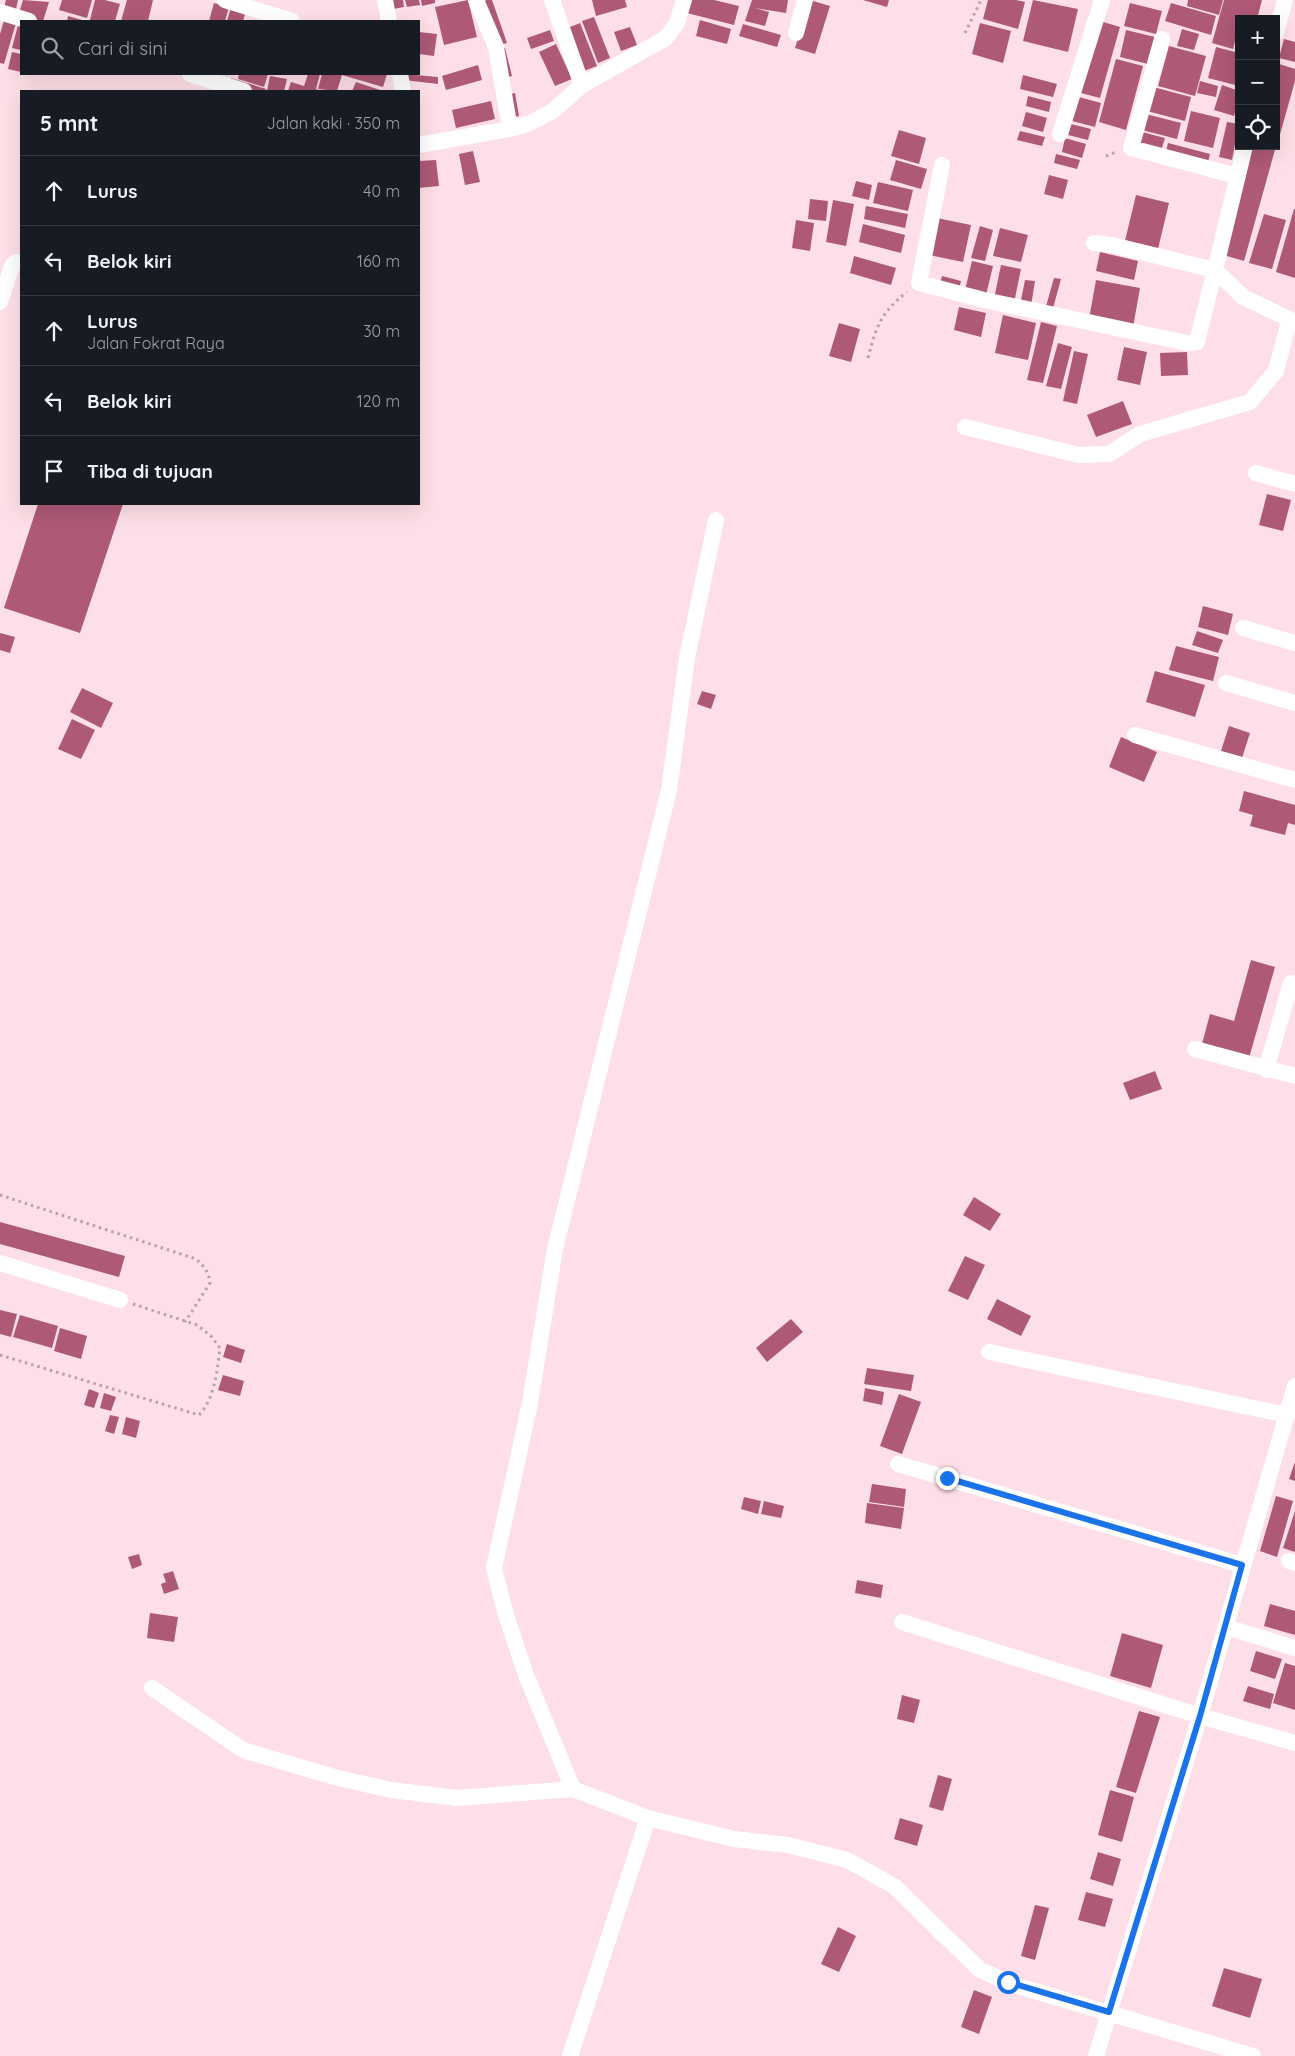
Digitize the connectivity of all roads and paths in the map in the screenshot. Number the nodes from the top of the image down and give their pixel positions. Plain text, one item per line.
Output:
1 (225, 0) edge
2 (385, 0) edge
3 (476, 0) edge
4 (552, 0) edge
5 (684, 0) edge
6 (805, 0) edge
7 (981, 0) edge
8 (1102, 0) edge
9 (1286, 0) edge
10 (0, 12) edge
11 (26, 20) edge
12 (289, 20) edge
13 (389, 20) edge
14 (1280, 20) edge
15 (796, 33) dead end
16 (966, 33) dead end
17 (1162, 39) dead end
18 (193, 75) edge
19 (400, 75) edge
20 (582, 85) junction
21 (241, 90) edge
22 (403, 90) edge
23 (510, 129) junction
24 (1060, 134) dead end
25 (420, 145) edge
26 (1244, 150) edge
27 (942, 165) dead end
28 (1237, 176) junction
29 (1094, 243) dead end
30 (20, 262) edge
31 (1215, 270) junction
32 (919, 283) junction
33 (0, 302) edge
34 (1292, 322) edge
35 (868, 358) dead end
36 (965, 428) dead end
37 (1256, 473) dead end
38 (1295, 484) edge
39 (716, 520) dead end
40 (1243, 628) dead end
41 (1295, 643) edge
42 (1226, 683) dead end
43 (1295, 703) edge
44 (1135, 735) dead end
45 (1295, 780) edge
46 (1291, 983) dead end
47 (1195, 1049) dead end
48 (1266, 1070) junction
49 (1295, 1076) edge
50 (0, 1195) edge
51 (0, 1263) edge
52 (120, 1300) joint
53 (184, 1322) junction
54 (989, 1352) dead end
55 (0, 1355) edge
56 (1295, 1386) edge
57 (1287, 1415) junction
58 (898, 1464) dead end
59 (1242, 1565) junction
60 (902, 1622) dead end
61 (1226, 1627) junction
62 (1295, 1648) edge
63 (152, 1688) dead end
64 (1200, 1716) junction
65 (1295, 1743) edge
66 (573, 1789) junction
67 (648, 1818) junction
68 (1109, 2012) junction
69 (570, 2056) edge
70 (1096, 2056) edge
71 (1253, 2056) edge

1 - 12 street
2 - 13 street
3 - 23 street
4 - 20 street
5 - 20 street
6 - 15 street
7 - 16 path
8 - 24 street
9 - 14 street
10 - 11 street
17 - 28 street
18 - 21 street
19 - 22 street
20 - 23 street
23 - 25 street
26 - 28 street
27 - 32 street
28 - 31 street
29 - 31 street
30 - 33 street
31 - 32 street
31 - 34 street
32 - 35 path
34 - 36 street
37 - 38 street
39 - 66 street
40 - 41 street
42 - 43 street
44 - 45 street
46 - 48 street
47 - 48 street
48 - 49 street
50 - 53 path
51 - 52 street
52 - 53 path
53 - 55 path
54 - 57 street
56 - 57 street
57 - 59 street
58 - 59 street
59 - 61 street
60 - 64 street
61 - 62 street
61 - 64 street
63 - 66 street
64 - 65 street
64 - 68 street
66 - 67 street
67 - 68 street
67 - 69 street
68 - 70 street
68 - 71 street

